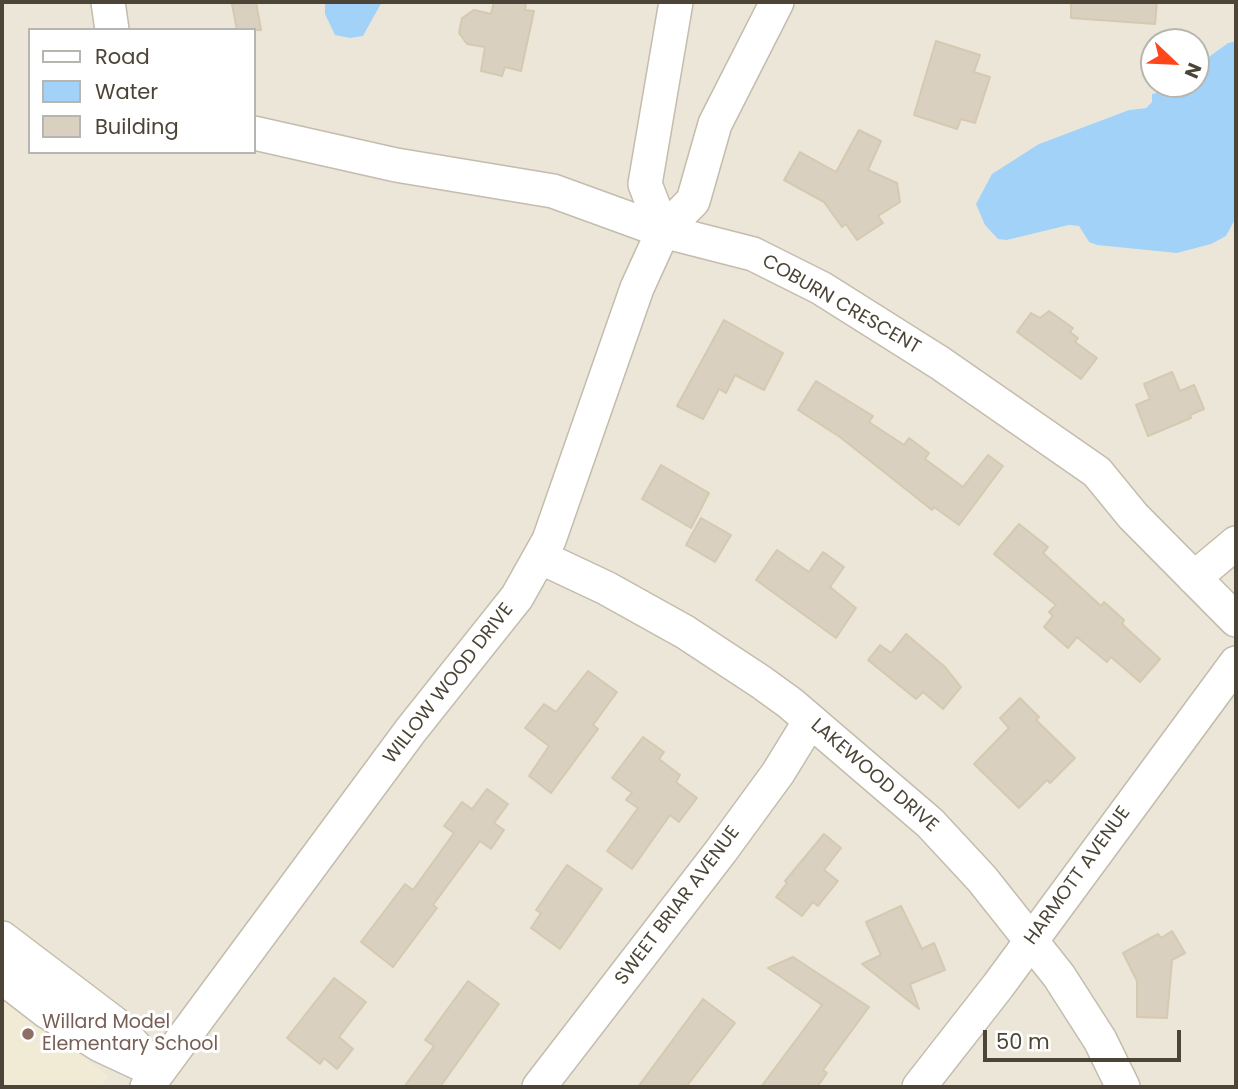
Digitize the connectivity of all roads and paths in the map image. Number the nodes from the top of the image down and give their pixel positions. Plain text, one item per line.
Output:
1 (108, 2) edge
2 (676, 2) edge
3 (777, 2) edge
4 (112, 28) edge
5 (256, 133) edge
6 (663, 231) junction
7 (1236, 543) edge
8 (540, 557) junction
9 (1194, 578) junction
10 (1236, 620) edge
11 (1236, 663) edge
12 (810, 721) junction
13 (2, 938) edge
14 (1032, 939) junction
15 (2, 976) edge
16 (152, 1080) edge
17 (539, 1087) edge
18 (919, 1087) edge
19 (1123, 1087) edge

1 - 4 street
2 - 6 street
3 - 6 street, WILLOW WOOD DRIVE
5 - 6 street, COBURN CRESCENT
6 - 8 street, WILLOW WOOD DRIVE
6 - 9 street, COBURN CRESCENT
7 - 9 street
8 - 12 street, LAKEWOOD DRIVE
8 - 16 street, WILLOW WOOD DRIVE
9 - 10 street, COBURN CRESCENT
11 - 14 street, HARMOTT AVENUE
12 - 14 street, LAKEWOOD DRIVE
12 - 17 street, SWEET BRIAR AVENUE
13 - 16 street
14 - 18 street, HARMOTT AVENUE
14 - 19 street, LAKEWOOD DRIVE
15 - 16 street

